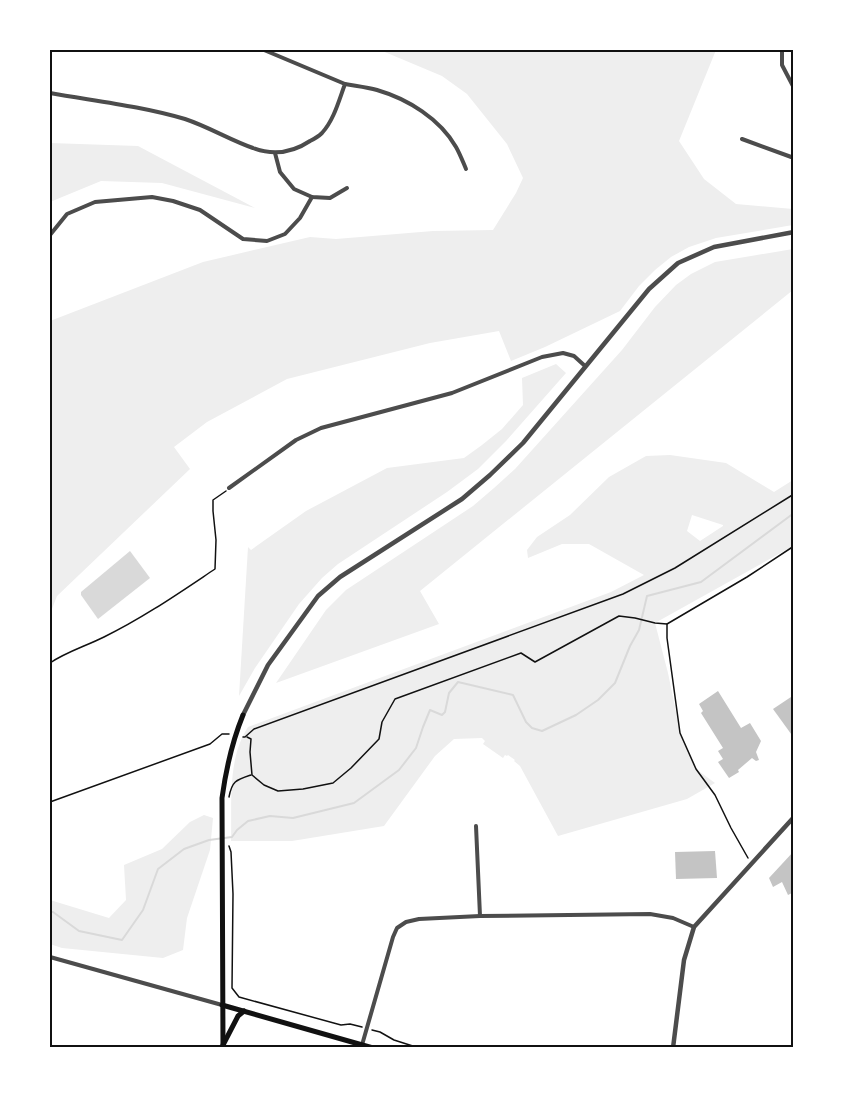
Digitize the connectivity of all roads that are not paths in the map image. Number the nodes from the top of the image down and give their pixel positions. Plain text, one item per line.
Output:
1 (264, 50) edge
2 (783, 50) edge
3 (345, 84) junction
4 (794, 88) edge
5 (50, 93) edge
6 (742, 139) dead end
7 (275, 153) junction
8 (794, 158) edge
9 (466, 169) dead end
10 (347, 188) dead end
11 (312, 196) junction
12 (794, 232) edge
13 (50, 235) edge
14 (585, 366) junction
15 (229, 488) road end
16 (243, 716) joint
17 (794, 818) edge
18 (476, 826) dead end
19 (480, 916) junction
20 (693, 927) junction
21 (50, 957) edge
22 (222, 1005) junction
23 (244, 1011) junction
24 (363, 1045) junction
25 (223, 1046) edge
26 (373, 1047) edge
27 (674, 1047) edge

1 - 3 street
2 - 4 street
3 - 7 street
3 - 9 street
5 - 7 street
6 - 8 street
7 - 11 street
10 - 11 street
11 - 13 street
12 - 14 street
14 - 15 street
14 - 16 street
16 - 22 main road
17 - 20 street
18 - 19 street
19 - 20 street
19 - 24 street
20 - 27 street
21 - 22 street
22 - 23 main road
22 - 25 main road
23 - 24 main road
23 - 25 main road
24 - 26 main road

